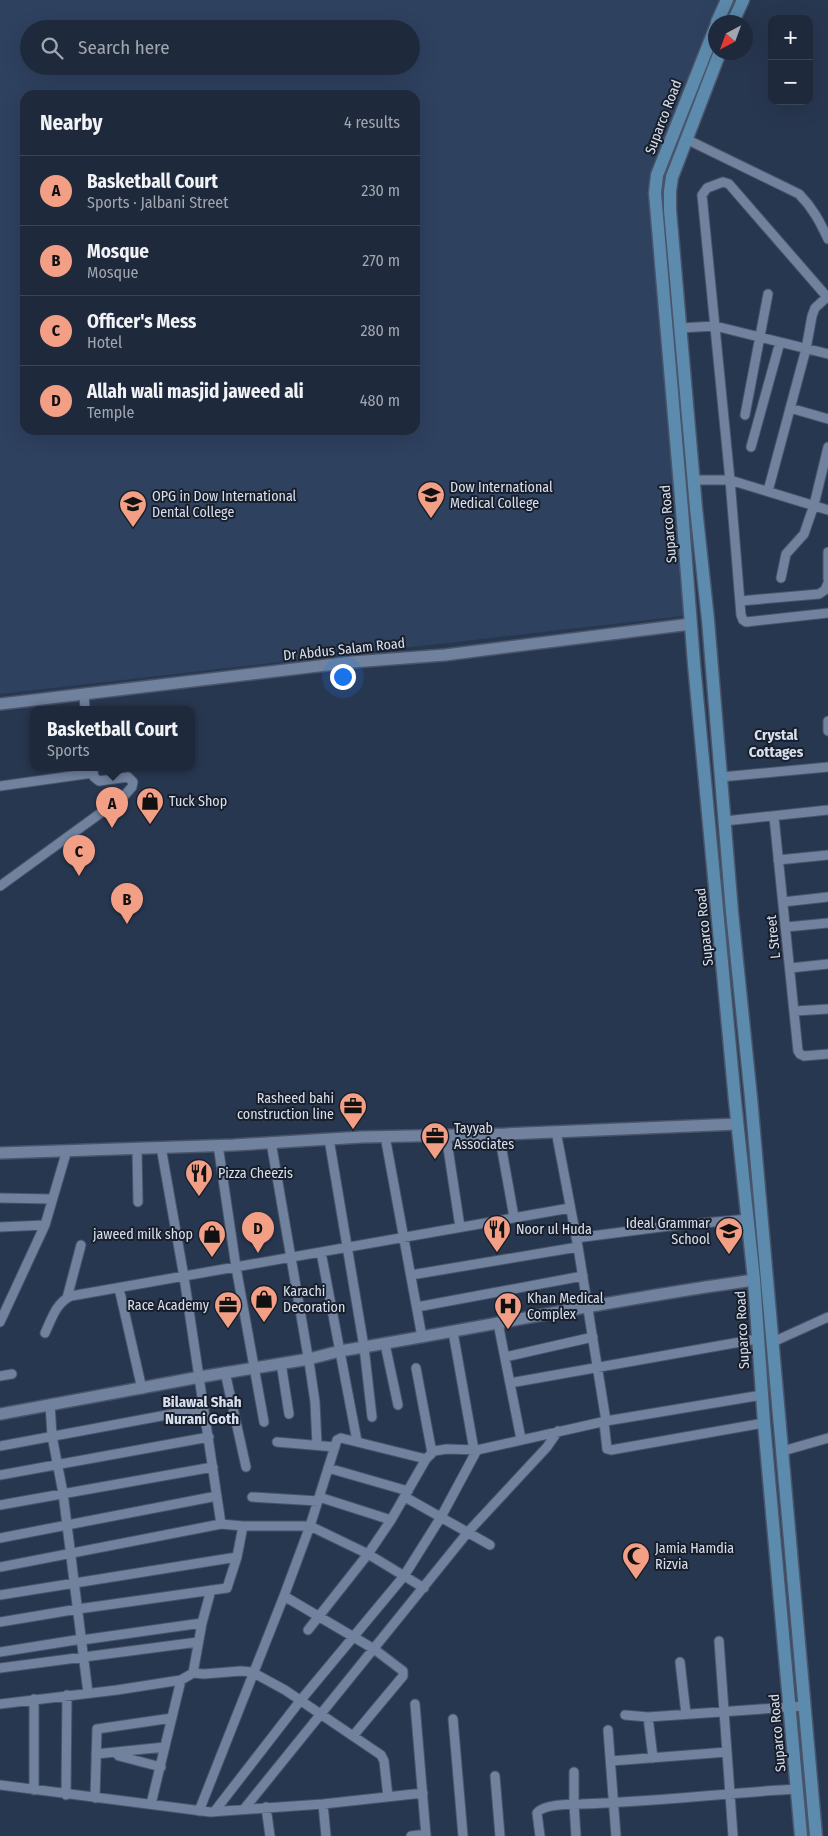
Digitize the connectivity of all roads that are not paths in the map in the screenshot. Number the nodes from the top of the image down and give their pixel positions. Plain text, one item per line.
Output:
1 (727, 0) edge
2 (743, 0) edge
3 (720, 15) edge
4 (736, 15) edge
5 (708, 44) edge
6 (717, 60) edge
7 (686, 140) junction
8 (828, 239) edge
9 (768, 294) dead end
10 (827, 298) edge
11 (715, 326) junction
12 (680, 328) junction
13 (759, 337) junction
14 (780, 342) junction
15 (806, 348) junction
16 (828, 353) edge
17 (790, 408) junction
18 (744, 415) dead end
19 (828, 419) edge
20 (751, 447) dead end
21 (828, 447) edge
22 (693, 480) junction
23 (730, 480) junction
24 (768, 491) junction
25 (814, 504) junction
26 (696, 508) junction
27 (682, 510) junction
28 (828, 510) edge
29 (828, 552) edge
30 (781, 578) dead end
31 (828, 579) edge
32 (828, 583) edge
33 (740, 601) junction
34 (828, 613) edge
35 (691, 624) junction
36 (84, 694) junction
37 (0, 704) edge
38 (85, 706) edge
39 (828, 721) edge
40 (828, 731) edge
41 (828, 767) edge
42 (86, 771) edge
43 (92, 771) edge
44 (721, 777) junction
45 (0, 786) edge
46 (828, 810) edge
47 (774, 817) junction
48 (725, 821) junction
49 (828, 855) edge
50 (778, 860) junction
51 (0, 886) edge
52 (828, 897) edge
53 (783, 902) junction
54 (732, 912) junction
55 (718, 914) junction
56 (828, 923) edge
57 (786, 927) junction
58 (828, 964) edge
59 (790, 968) junction
60 (828, 1009) edge
61 (794, 1011) junction
62 (828, 1054) edge
63 (738, 1124) junction
64 (556, 1131) junction
65 (499, 1134) junction
66 (446, 1135) junction
67 (385, 1136) junction
68 (329, 1139) junction
69 (271, 1142) junction
70 (218, 1145) junction
71 (161, 1147) junction
72 (137, 1148) junction
73 (66, 1150) junction
74 (0, 1153) edge
75 (0, 1198) edge
76 (52, 1199) junction
77 (138, 1202) dead end
78 (570, 1208) junction
79 (514, 1218) junction
80 (748, 1218) junction
81 (45, 1225) junction
82 (0, 1227) edge
83 (460, 1227) junction
84 (404, 1238) junction
85 (577, 1243) junction
86 (81, 1245) dead end
87 (347, 1248) junction
88 (321, 1252) junction
89 (291, 1257) junction
90 (758, 1261) junction
91 (236, 1267) junction
92 (411, 1275) junction
93 (583, 1276) junction
94 (184, 1277) junction
95 (754, 1280) junction
96 (119, 1288) junction
97 (67, 1298) junction
98 (588, 1306) junction
99 (417, 1307) junction
100 (828, 1317) edge
101 (0, 1322) edge
102 (498, 1323) junction
103 (452, 1332) junction
104 (45, 1333) dead end
105 (593, 1337) junction
106 (422, 1338) junction
107 (757, 1339) junction
108 (773, 1342) junction
109 (385, 1344) junction
110 (364, 1347) junction
111 (340, 1351) junction
112 (505, 1357) junction
113 (309, 1359) junction
114 (280, 1364) junction
115 (254, 1367) junction
116 (598, 1367) junction
117 (416, 1368) dead end
118 (225, 1372) junction
119 (12, 1374) dead end
120 (0, 1376) edge
121 (200, 1377) junction
122 (510, 1383) junction
123 (142, 1389) junction
124 (762, 1394) junction
125 (50, 1404) junction
126 (398, 1405) dead end
127 (204, 1408) junction
128 (0, 1414) edge
129 (289, 1414) dead end
130 (372, 1417) dead end
131 (605, 1421) junction
132 (264, 1422) dead end
133 (764, 1426) junction
134 (780, 1428) junction
135 (558, 1431) junction
136 (52, 1436) junction
137 (209, 1437) junction
138 (828, 1438) edge
139 (522, 1439) junction
140 (276, 1442) dead end
141 (357, 1442) junction
142 (317, 1445) junction
143 (0, 1446) edge
144 (335, 1447) junction
145 (475, 1450) junction
146 (783, 1451) junction
147 (429, 1456) junction
148 (58, 1464) junction
149 (213, 1467) junction
150 (246, 1467) dead end
151 (328, 1468) junction
152 (0, 1475) edge
153 (63, 1493) junction
154 (407, 1494) junction
155 (217, 1496) junction
156 (252, 1497) dead end
157 (318, 1499) junction
158 (0, 1505) edge
159 (441, 1516) junction
160 (392, 1520) junction
161 (221, 1524) junction
162 (67, 1525) junction
163 (243, 1526) junction
164 (310, 1526) junction
165 (468, 1532) junction
166 (0, 1538) edge
167 (490, 1545) dead end
168 (71, 1554) junction
169 (368, 1554) junction
170 (237, 1557) junction
171 (0, 1567) edge
172 (404, 1576) junction
173 (75, 1584) junction
174 (424, 1588) junction
175 (211, 1590) junction
176 (0, 1596) edge
177 (284, 1596) junction
178 (78, 1609) junction
179 (320, 1617) junction
180 (0, 1622) edge
181 (202, 1623) junction
182 (308, 1630) dead end
183 (354, 1637) junction
184 (82, 1639) junction
185 (719, 1641) dead end
186 (198, 1642) junction
187 (374, 1649) junction
188 (0, 1652) edge
189 (84, 1657) junction
190 (680, 1662) dead end
191 (0, 1668) edge
192 (252, 1672) junction
193 (193, 1673) junction
194 (181, 1680) junction
195 (88, 1693) junction
196 (67, 1695) junction
197 (34, 1699) junction
198 (300, 1701) junction
199 (0, 1704) edge
200 (415, 1704) dead end
201 (805, 1706) junction
202 (790, 1707) junction
203 (724, 1711) junction
204 (686, 1714) junction
205 (319, 1715) junction
206 (625, 1715) dead end
207 (648, 1717) junction
208 (172, 1718) junction
209 (453, 1719) dead end
210 (608, 1730) dead end
211 (353, 1736) junction
212 (165, 1748) junction
213 (116, 1752) junction
214 (727, 1752) junction
215 (96, 1754) junction
216 (653, 1758) junction
217 (611, 1761) junction
218 (161, 1767) junction
219 (574, 1772) dead end
220 (495, 1776) dead end
221 (0, 1785) edge
222 (797, 1789) junction
223 (34, 1790) junction
224 (730, 1792) junction
225 (423, 1793) junction
226 (66, 1794) junction
227 (388, 1797) junction
228 (95, 1798) junction
229 (613, 1803) junction
230 (151, 1804) junction
231 (323, 1804) junction
232 (574, 1804) junction
233 (266, 1807) junction
234 (244, 1809) junction
235 (199, 1810) junction
236 (214, 1812) junction
237 (426, 1835) edge
238 (270, 1836) edge
239 (326, 1836) edge
240 (411, 1836) edge
241 (463, 1836) edge
242 (500, 1836) edge
243 (540, 1836) edge
244 (576, 1836) edge
245 (616, 1836) edge
246 (733, 1836) edge
247 (801, 1836) edge
248 (816, 1836) edge

1 - 3 main road, Suparco Road
2 - 4 main road
5 - 27 main road, Suparco Road
6 - 7 main road, Suparco Road
7 - 8 street
7 - 12 main road, Suparco Road
9 - 13 street
10 - 11 street
10 - 15 street
11 - 12 street
11 - 13 street
11 - 23 street
12 - 22 main road, Suparco Road
13 - 14 street
13 - 18 street
14 - 15 street
14 - 20 street
15 - 16 street
15 - 17 street
17 - 19 street
17 - 24 street
21 - 25 street
22 - 23 street
22 - 26 main road, Suparco Road
23 - 24 street
23 - 33 street
24 - 25 street
25 - 28 street
25 - 30 street
26 - 27 main road
26 - 44 main road, Suparco Road
27 - 35 main road, Suparco Road
29 - 31 street
32 - 33 street
33 - 34 street
35 - 36 street, Dr Abdus Salam Road
35 - 55 main road, Suparco Road
36 - 37 street, Dr Abdus Salam Road
36 - 38 street
39 - 40 street
41 - 44 street
42 - 45 street
43 - 51 street
44 - 48 main road, Suparco Road
46 - 47 street
47 - 48 street
47 - 50 street, L Street
48 - 54 main road, Suparco Road
49 - 50 street
50 - 53 street, L Street
52 - 53 street
53 - 57 street, L Street
54 - 55 main road
54 - 90 main road, Suparco Road
55 - 63 main road, Suparco Road
56 - 57 street
57 - 59 street, L Street
58 - 59 street
59 - 61 street, L Street
60 - 61 street
61 - 62 street, L Street
63 - 64 street
63 - 80 main road, Suparco Road
64 - 65 street
64 - 78 street
65 - 66 street
65 - 79 street
66 - 67 street
66 - 83 street
67 - 68 street
67 - 84 street
68 - 69 street
68 - 87 street
69 - 70 street
69 - 89 street
70 - 71 street
70 - 91 street
71 - 72 street
71 - 94 street
72 - 73 street
72 - 77 street
73 - 74 street
73 - 76 street
75 - 76 street
76 - 81 street
78 - 79 street
78 - 85 street
79 - 83 street
80 - 85 street
80 - 90 main road, Suparco Road
81 - 82 street
81 - 101 street
83 - 84 street
84 - 87 street
84 - 92 street
85 - 92 street
85 - 93 street
86 - 97 street
87 - 88 street
87 - 110 street
88 - 89 street
88 - 111 street
89 - 91 street
89 - 113 street
90 - 95 main road, Suparco Road
90 - 108 main road, Suparco Road
91 - 94 street
91 - 115 street
92 - 99 street
93 - 98 street
93 - 99 street
94 - 96 street
94 - 121 street
95 - 98 street
95 - 107 main road, Suparco Road
96 - 97 street
96 - 123 street
97 - 104 street
98 - 102 street
98 - 105 street
99 - 106 street
100 - 108 street
102 - 103 street
102 - 112 street
103 - 106 street
103 - 145 street
105 - 112 street
105 - 116 street
106 - 109 street
107 - 116 street
107 - 124 main road, Suparco Road
108 - 134 main road, Suparco Road
109 - 110 street
109 - 126 street
110 - 111 street
110 - 130 street
111 - 113 street
111 - 141 street
112 - 122 street
113 - 114 street
113 - 142 street
114 - 115 street
114 - 129 street
115 - 118 street
115 - 132 street
116 - 122 street
116 - 131 street
117 - 147 street
118 - 121 street
118 - 150 street
119 - 120 street
121 - 123 street
121 - 127 street
122 - 139 street
123 - 125 street
124 - 131 street
124 - 133 main road, Suparco Road
125 - 128 street
125 - 136 street
127 - 136 street
127 - 137 street
131 - 133 street
131 - 135 street
133 - 134 main road
133 - 202 main road, Suparco Road
134 - 146 main road, Suparco Road
135 - 139 street
135 - 165 street
136 - 143 street
136 - 148 street
137 - 148 street
137 - 149 street
138 - 146 street
139 - 145 street
140 - 142 street
141 - 144 street
141 - 147 street
142 - 144 street
144 - 151 street
145 - 147 street
145 - 159 street
146 - 201 main road, Suparco Road
147 - 154 street
148 - 152 street
148 - 153 street
149 - 153 street
149 - 155 street
151 - 154 street
151 - 157 street
153 - 158 street
153 - 162 street
154 - 159 street
154 - 160 street
155 - 161 street
155 - 162 street
156 - 157 street
157 - 160 street
157 - 164 street
159 - 165 street
159 - 172 street
160 - 169 street
161 - 163 street
161 - 168 street
162 - 166 street
162 - 168 street
163 - 164 street
163 - 170 street
164 - 169 street
164 - 177 street
165 - 167 street
165 - 174 street
168 - 171 street
168 - 173 street
169 - 172 street
169 - 179 street
170 - 173 street
170 - 175 street
172 - 174 street
172 - 183 street
173 - 176 street
173 - 178 street
174 - 187 street
175 - 178 street
175 - 181 street
177 - 179 street
177 - 192 street
178 - 180 street
178 - 184 street
179 - 182 street
179 - 183 street
181 - 184 street
181 - 186 street
183 - 187 street
183 - 198 street
184 - 188 street
184 - 189 street
185 - 203 street
186 - 189 street
186 - 193 street
187 - 205 street
187 - 211 street
189 - 191 street
189 - 195 street
190 - 204 street
192 - 193 street
192 - 198 street
192 - 235 street
193 - 194 street
194 - 195 street
194 - 208 street
195 - 196 street
196 - 197 street
196 - 226 street
197 - 199 street
197 - 223 street
198 - 205 street
198 - 236 street
200 - 225 street
201 - 202 street
201 - 248 main road, Suparco Road
202 - 203 street
202 - 222 main road, Suparco Road
203 - 204 street
203 - 214 street
204 - 207 street
205 - 211 street
205 - 234 street
206 - 207 street
207 - 216 street
208 - 212 street
208 - 215 street
209 - 241 street
210 - 217 street
211 - 227 street
212 - 213 street
212 - 218 street
213 - 215 street
213 - 218 street
214 - 216 street
214 - 224 street
215 - 228 street
216 - 217 street
217 - 229 street
218 - 230 street
219 - 232 street
220 - 242 street
221 - 223 street
222 - 224 street
222 - 247 main road, Suparco Road
223 - 226 street
224 - 229 street
224 - 246 street
225 - 227 street
225 - 237 street
226 - 228 street
227 - 231 street
228 - 230 street
229 - 232 street
229 - 245 street
230 - 235 street
231 - 233 street
231 - 239 street
232 - 243 street
232 - 244 street
233 - 234 street
233 - 238 street
234 - 236 street
235 - 236 street
237 - 240 street

